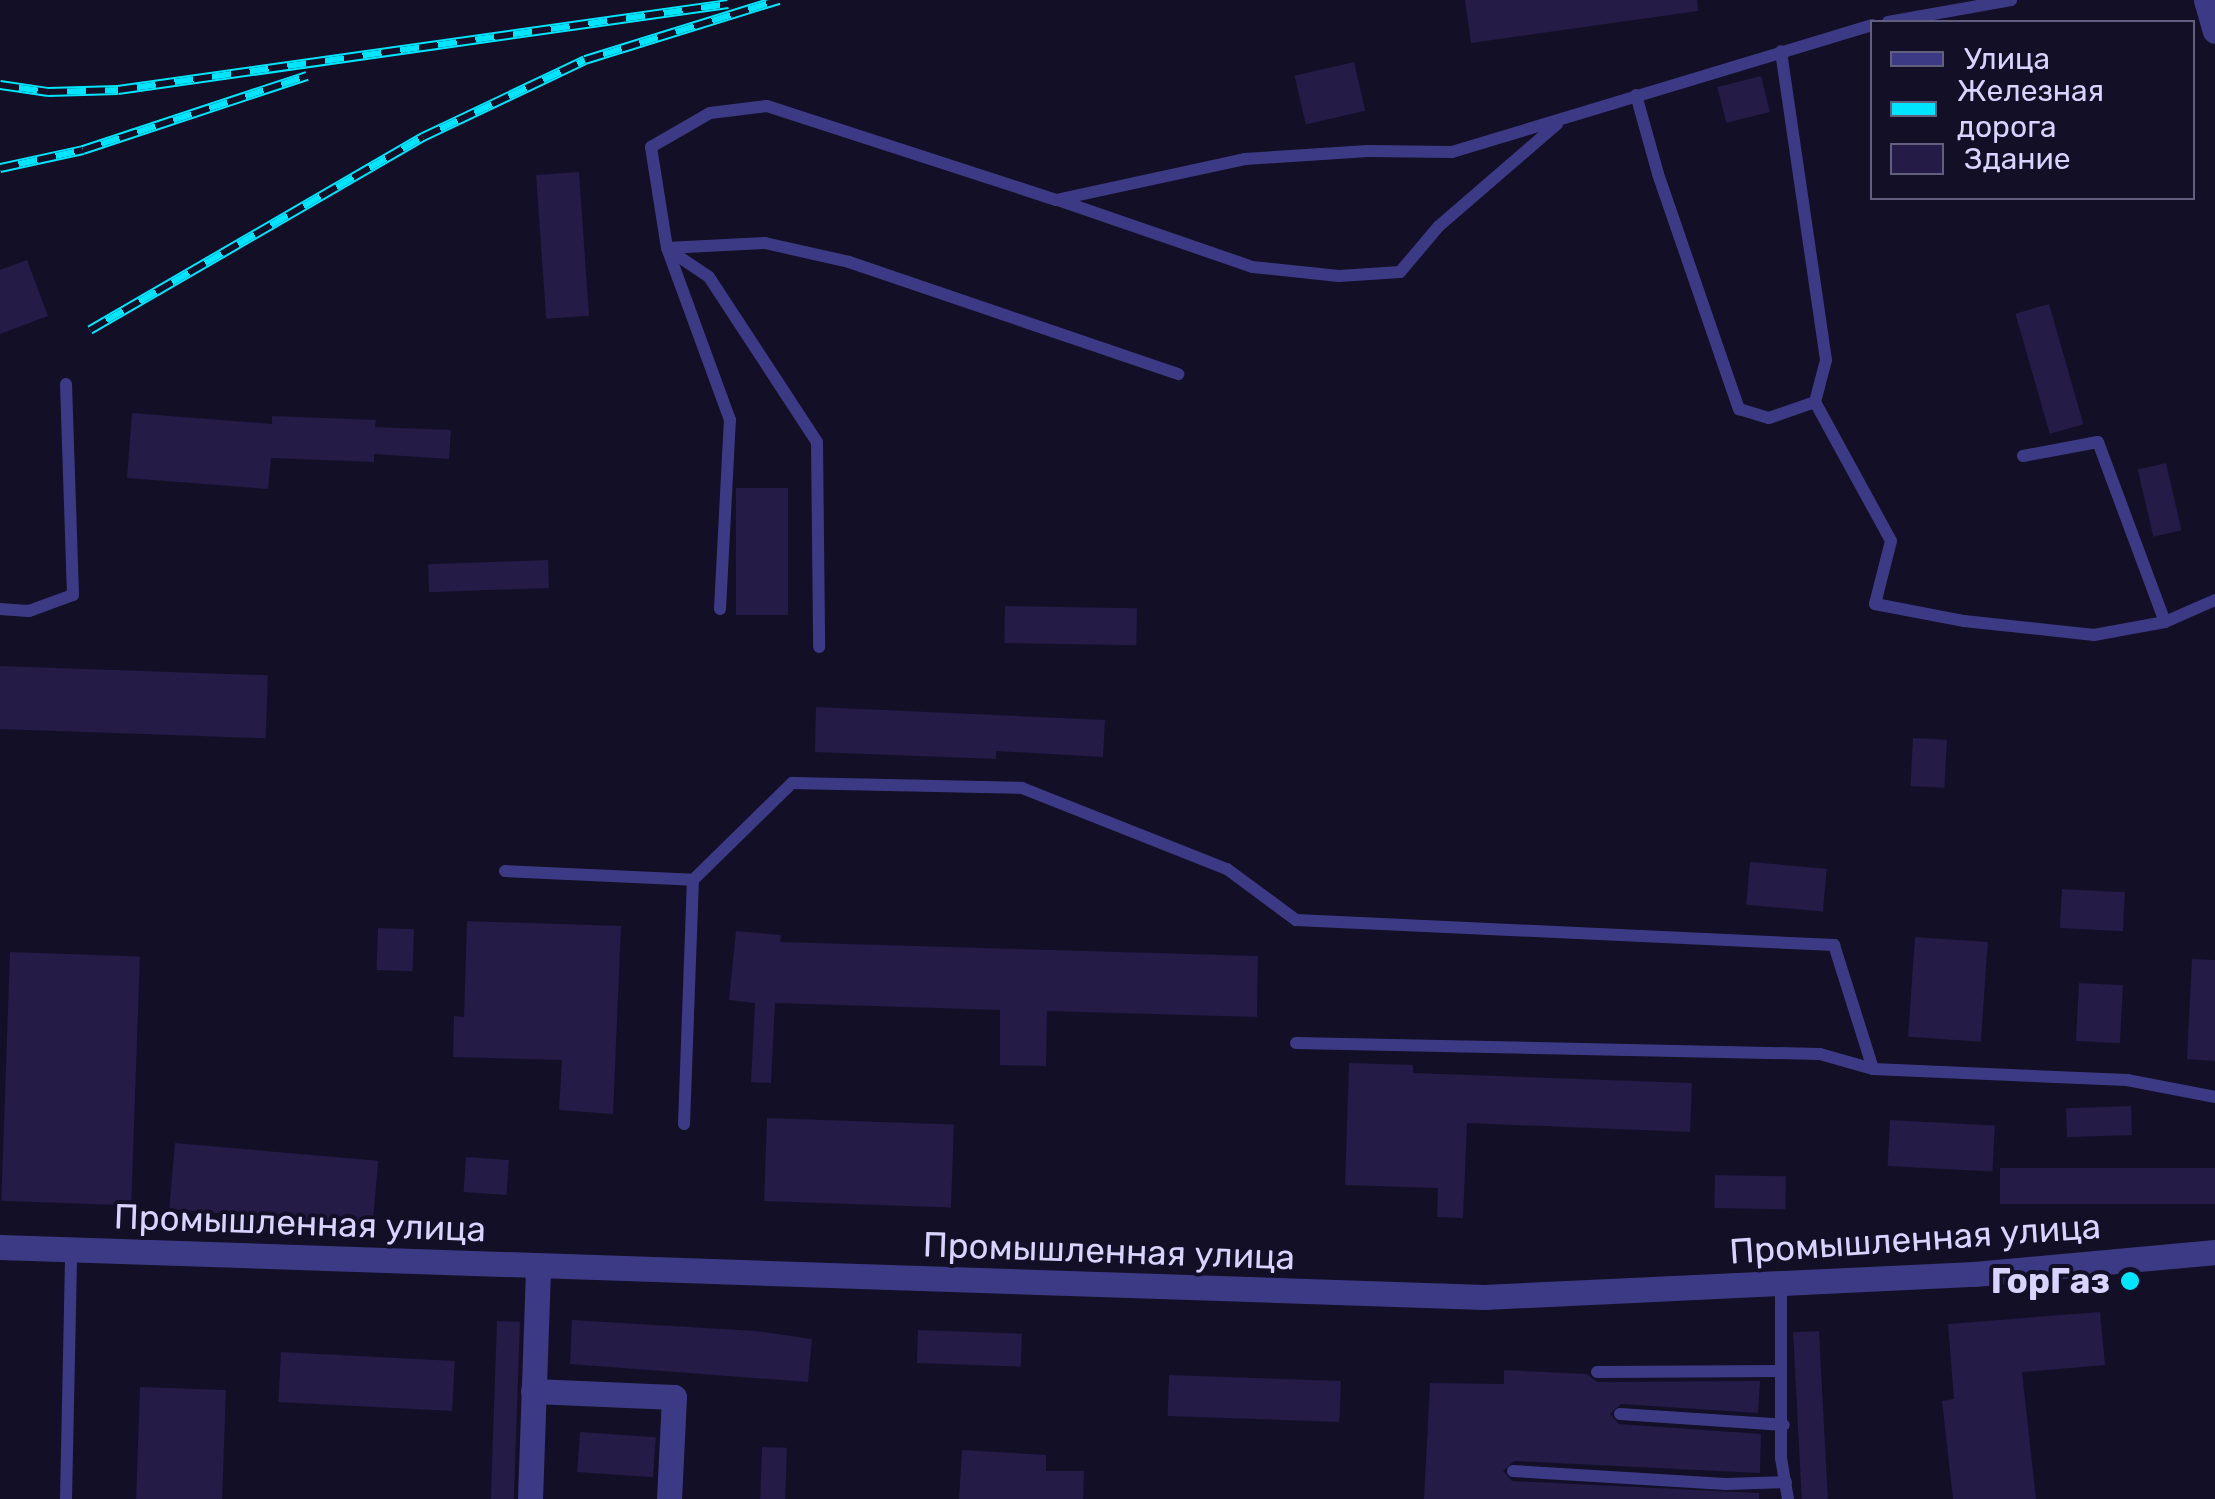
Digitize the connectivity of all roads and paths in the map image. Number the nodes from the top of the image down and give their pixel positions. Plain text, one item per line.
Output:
1 (2011, 0) edge
2 (2206, 0) edge
3 (1899, 20) edge
4 (1870, 25) edge
5 (2215, 31) edge
6 (1781, 50) junction
7 (1636, 95) junction
8 (1563, 118) junction
9 (1056, 200) junction
10 (667, 248) junction
11 (1178, 374) dead end
12 (66, 384) dead end
13 (1815, 402) junction
14 (2022, 456) dead end
15 (2215, 600) edge
16 (0, 609) edge
17 (720, 609) dead end
18 (2165, 622) junction
19 (819, 647) dead end
20 (505, 871) dead end
21 (693, 880) junction
22 (1296, 1043) dead end
23 (1873, 1068) junction
24 (2215, 1097) edge
25 (684, 1124) dead end
26 (0, 1247) edge
27 (72, 1250) junction
28 (2215, 1252) edge
29 (538, 1268) junction
30 (1781, 1284) junction
31 (1780, 1371) junction
32 (1597, 1372) dead end
33 (534, 1390) junction
34 (1620, 1414) dead end
35 (1784, 1425) junction
36 (1513, 1471) dead end
37 (1786, 1482) junction
38 (66, 1499) edge
39 (530, 1499) edge
40 (669, 1499) edge
41 (1788, 1499) edge

1 - 3 lane
2 - 5 street
4 - 6 lane
6 - 7 lane
6 - 13 lane
7 - 8 lane
7 - 13 lane
8 - 9 lane
8 - 9 lane
9 - 10 lane
10 - 11 lane
10 - 17 lane
10 - 19 lane
12 - 16 lane
13 - 18 lane
14 - 18 lane
15 - 18 lane
20 - 21 lane
21 - 23 lane
21 - 25 lane
22 - 23 lane
23 - 24 lane
26 - 27 street, Промышленная улица
27 - 29 street, Промышленная улица
27 - 38 lane
28 - 30 street, Промышленная улица
29 - 30 street, Промышленная улица
29 - 33 street
30 - 31 lane
31 - 32 lane
31 - 35 lane
33 - 39 street
33 - 40 street
34 - 35 lane
35 - 37 lane
36 - 37 lane
37 - 41 lane

